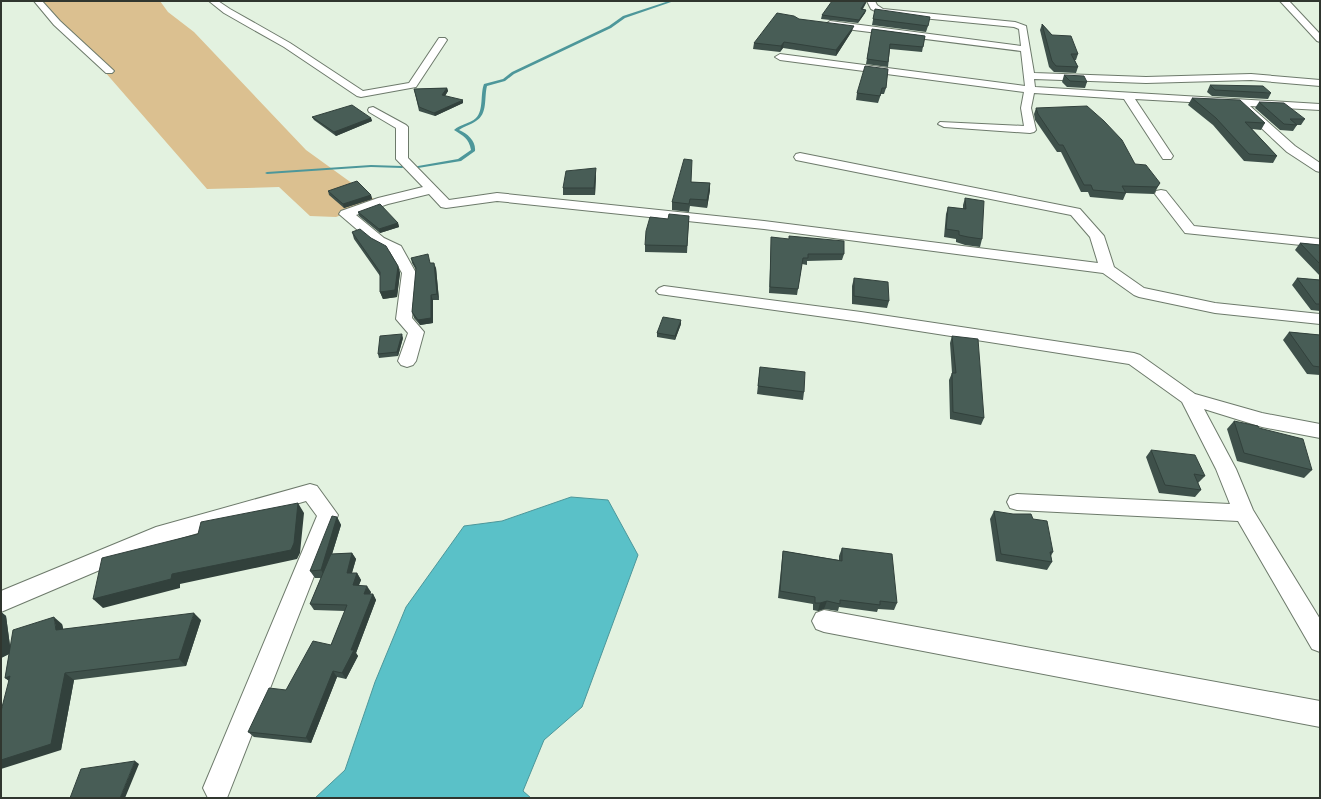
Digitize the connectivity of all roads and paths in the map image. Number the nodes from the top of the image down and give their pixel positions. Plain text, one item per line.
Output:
1 (38, 1) edge
2 (213, 1) edge
3 (871, 1) edge
4 (1284, 1) edge
5 (822, 23) edge
6 (1320, 39) edge
7 (442, 40) dead end
8 (1025, 49) junction
9 (780, 57) edge
10 (109, 71) dead end
11 (1030, 76) junction
12 (1320, 83) edge
13 (1030, 90) junction
14 (1127, 96) junction
15 (1240, 102) junction
16 (1320, 107) edge
17 (373, 110) dead end
18 (944, 124) dead end
19 (1167, 156) dead end
20 (800, 157) dead end
21 (1320, 168) edge
22 (432, 189) junction
23 (1161, 194) edge
24 (1320, 243) edge
25 (1107, 269) junction
26 (664, 291) dead end
27 (1320, 318) edge
28 (407, 361) dead end
29 (1189, 398) junction
30 (1320, 431) edge
31 (1017, 502) dead end
32 (1244, 513) junction
33 (1, 602) edge
34 (824, 621) dead end
35 (1320, 641) edge
36 (1320, 714) edge
37 (217, 788) dead end

1 - 10 street
2 - 7 street
3 - 8 street
4 - 6 street
5 - 8 street
8 - 11 street
9 - 13 street
11 - 12 street
11 - 13 street
13 - 14 street
13 - 18 street
14 - 15 street
14 - 19 street
15 - 16 street
15 - 21 street
17 - 22 street
20 - 25 street
22 - 25 street
22 - 28 street
23 - 24 street
25 - 27 street
26 - 29 street
29 - 30 street
29 - 32 street
31 - 32 street
32 - 35 street
33 - 37 street
34 - 36 street

